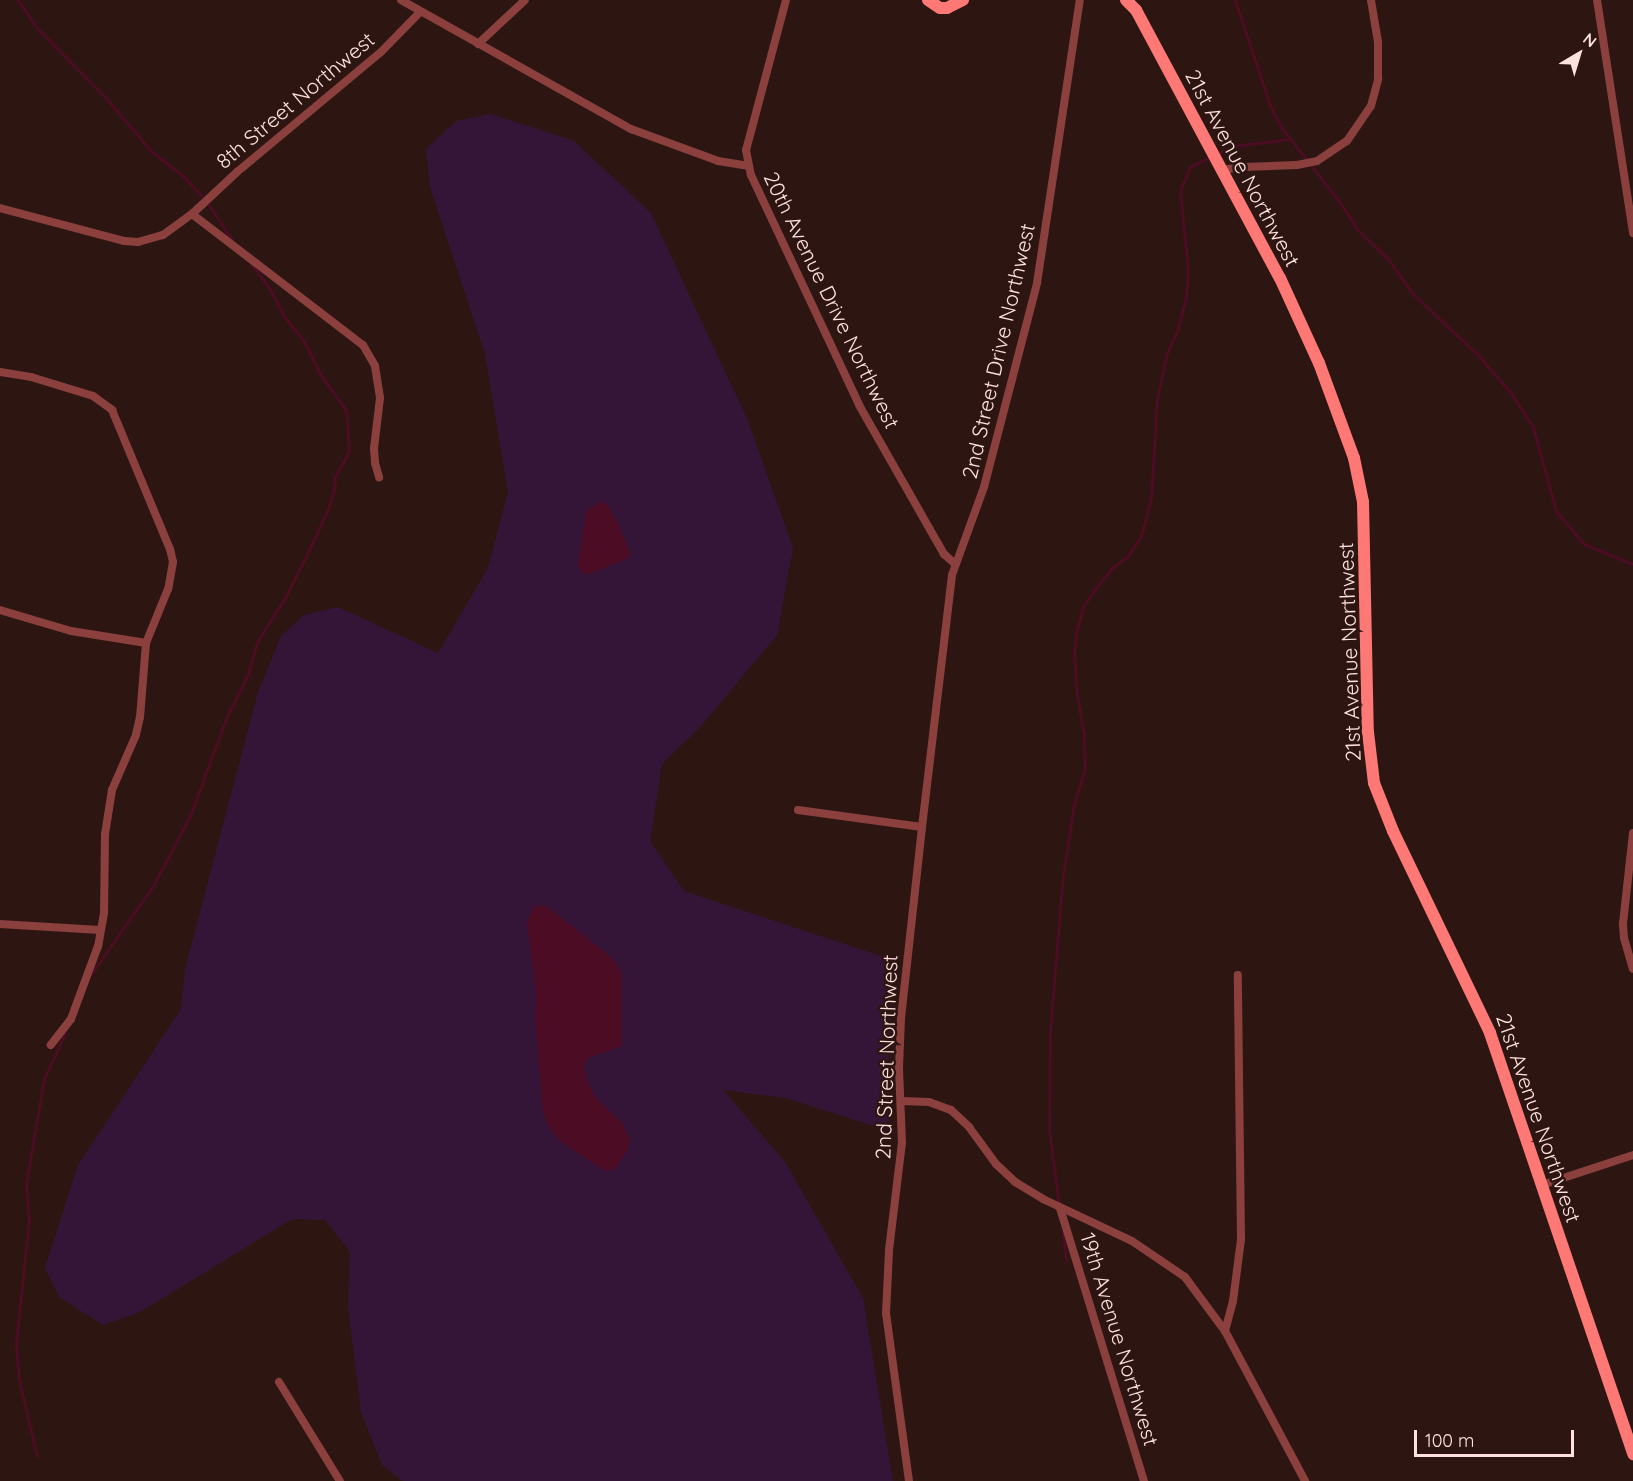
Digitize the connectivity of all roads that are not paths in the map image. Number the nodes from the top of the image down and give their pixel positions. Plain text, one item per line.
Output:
1 (401, 0) edge
2 (525, 0) edge
3 (786, 0) edge
4 (928, 0) edge
5 (963, 0) edge
6 (1080, 0) edge
7 (1126, 0) edge
8 (1371, 0) edge
9 (1597, 0) edge
10 (420, 12) junction
11 (478, 44) junction
12 (748, 166) junction
13 (1220, 170) junction
14 (0, 208) edge
15 (192, 214) junction
16 (1633, 233) edge
17 (0, 372) edge
18 (379, 477) dead end
19 (955, 564) junction
20 (0, 610) edge
21 (146, 643) junction
22 (798, 810) dead end
23 (922, 827) junction
24 (1633, 833) edge
25 (0, 924) edge
26 (100, 930) junction
27 (1633, 969) edge
28 (1238, 975) dead end
29 (51, 1045) dead end
30 (901, 1101) junction
31 (1633, 1155) edge
32 (1542, 1185) junction
33 (1060, 1208) junction
34 (1225, 1331) junction
35 (279, 1382) dead end
36 (1633, 1454) edge
37 (340, 1481) edge
38 (909, 1481) edge
39 (1144, 1481) edge
40 (1305, 1481) edge

1 - 10 street
2 - 11 street
3 - 12 street, 20th Avenue Drive Northwest
4 - 5 street
6 - 19 street, 2nd Street Drive Northwest
7 - 13 street, 21st Avenue Northwest
8 - 13 street
9 - 16 street
10 - 11 street
10 - 15 street, 8th Street Northwest
11 - 12 street
12 - 19 street, 20th Avenue Drive Northwest
13 - 32 street, 21st Avenue Northwest
14 - 15 street, 8th Street Northwest
15 - 18 street
17 - 21 street
19 - 23 street, 2nd Street Northwest
20 - 21 street
21 - 26 street
22 - 23 street
23 - 30 street, 2nd Street Northwest
24 - 27 street
25 - 26 street
26 - 29 street
28 - 34 street
30 - 33 street
30 - 38 street, 2nd Street Northwest
31 - 32 street
32 - 36 street, 21st Avenue Northwest
33 - 34 street
33 - 39 street, 19th Avenue Northwest
34 - 40 street
35 - 37 street

